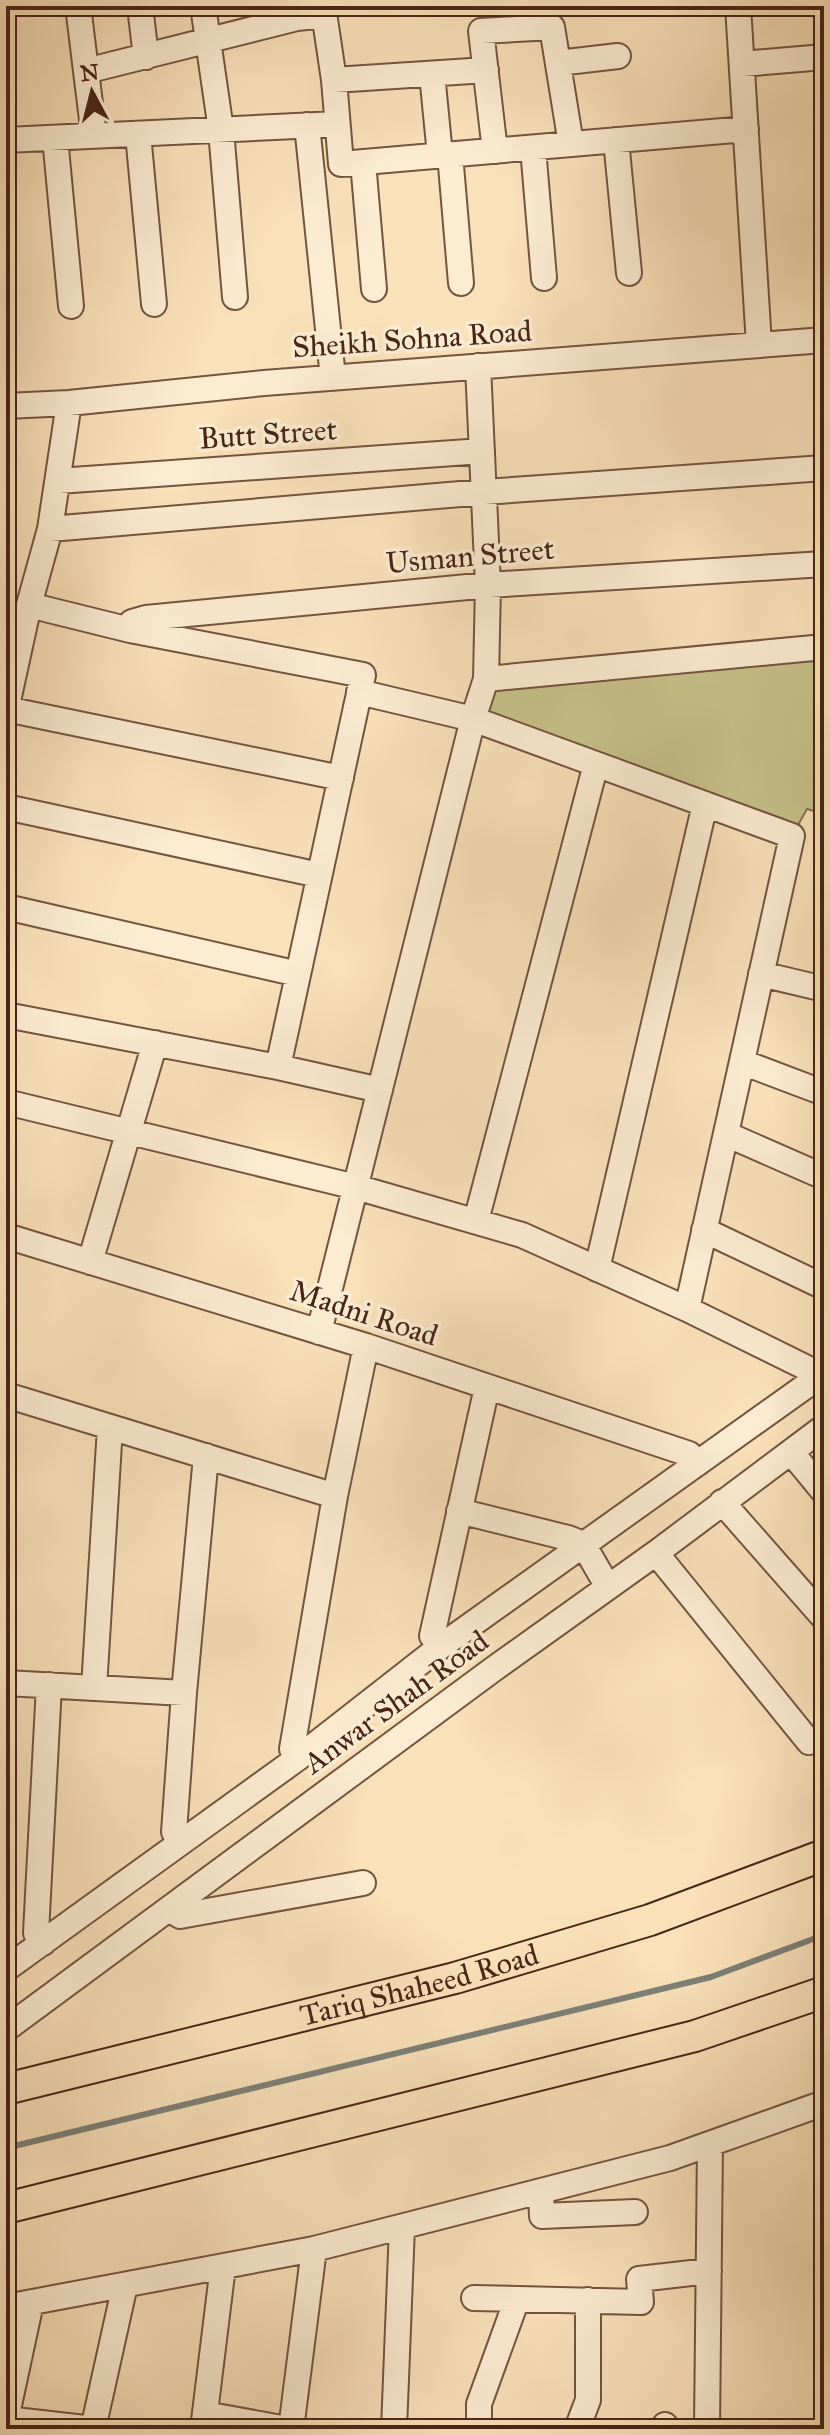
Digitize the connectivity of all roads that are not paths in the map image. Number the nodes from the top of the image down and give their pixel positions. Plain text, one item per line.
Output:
1 (78, 6) edge
2 (140, 6) edge
3 (203, 6) edge
4 (738, 6) edge
5 (324, 10) edge
6 (208, 40) junction
7 (618, 56) dead end
8 (146, 57) junction
9 (824, 57) edge
10 (558, 63) junction
11 (742, 64) junction
12 (486, 70) junction
13 (86, 71) junction
14 (432, 74) junction
15 (334, 80) junction
16 (337, 124) junction
17 (307, 125) junction
18 (746, 129) junction
19 (221, 130) junction
20 (138, 134) junction
21 (94, 136) junction
22 (55, 138) junction
23 (6, 140) edge
24 (616, 140) junction
25 (571, 144) junction
26 (533, 148) junction
27 (495, 151) junction
28 (445, 155) junction
29 (363, 162) junction
30 (629, 273) dead end
31 (544, 278) dead end
32 (461, 283) dead end
33 (374, 289) dead end
34 (235, 297) dead end
35 (154, 304) dead end
36 (71, 306) dead end
37 (824, 340) edge
38 (759, 345) junction
39 (478, 366) junction
40 (333, 378) junction
41 (69, 403) junction
42 (6, 406) edge
43 (482, 451) junction
44 (824, 468) edge
45 (58, 481) junction
46 (484, 492) junction
47 (50, 529) junction
48 (824, 564) edge
49 (488, 585) junction
50 (29, 605) junction
51 (130, 630) junction
52 (824, 647) edge
53 (486, 679) junction
54 (359, 692) junction
55 (6, 709) edge
56 (473, 719) junction
57 (596, 764) junction
58 (341, 778) junction
59 (705, 804) junction
60 (6, 807) edge
61 (319, 875) junction
62 (6, 907) edge
63 (298, 974) junction
64 (761, 974) junction
65 (824, 989) edge
66 (6, 1015) edge
67 (155, 1043) junction
68 (742, 1062) junction
69 (278, 1067) junction
70 (380, 1090) junction
71 (824, 1093) edge
72 (6, 1102) edge
73 (128, 1131) junction
74 (726, 1134) junction
75 (824, 1177) edge
76 (356, 1187) junction
77 (476, 1221) junction
78 (704, 1230) junction
79 (6, 1236) edge
80 (90, 1262) junction
81 (597, 1269) junction
82 (824, 1287) edge
83 (687, 1309) junction
84 (319, 1332) junction
85 (366, 1346) junction
86 (823, 1374) edge
87 (487, 1387) junction
88 (6, 1395) edge
89 (110, 1427) junction
90 (824, 1427) edge
91 (791, 1452) junction
92 (206, 1456) junction
93 (698, 1463) junction
94 (824, 1492) edge
95 (335, 1496) junction
96 (722, 1502) junction
97 (459, 1511) junction
98 (583, 1544) junction
99 (656, 1553) junction
100 (608, 1587) junction
101 (824, 1618) edge
102 (440, 1647) junction
103 (6, 1683) edge
104 (49, 1685) junction
105 (94, 1688) junction
106 (184, 1693) junction
107 (824, 1737) edge
108 (298, 1758) junction
109 (181, 1842) junction
110 (824, 1855) edge
111 (363, 1883) dead end
112 (169, 1909) junction
113 (43, 1943) junction
114 (6, 1969) edge
115 (824, 1992) edge
116 (6, 2029) edge
117 (6, 2089) edge
118 (824, 2103) edge
119 (710, 2144) junction
120 (541, 2191) junction
121 (6, 2208) edge
122 (635, 2212) dead end
123 (402, 2227) junction
124 (314, 2249) junction
125 (223, 2266) junction
126 (709, 2271) junction
127 (125, 2285) junction
128 (474, 2298) dead end
129 (517, 2299) junction
130 (588, 2300) junction
131 (31, 2303) junction
132 (6, 2307) edge
133 (6, 2419) edge
134 (204, 2422) edge
135 (94, 2429) edge
136 (289, 2429) edge
137 (394, 2429) edge
138 (479, 2429) edge
139 (577, 2429) edge
140 (707, 2429) edge

1 - 13 street
2 - 8 street
3 - 6 street
4 - 11 street
5 - 6 street
5 - 15 street
6 - 8 street
6 - 19 street
7 - 10 street
8 - 13 street
9 - 11 street
10 - 12 street
10 - 25 street
11 - 18 street
12 - 14 street
12 - 27 street
13 - 21 street
14 - 15 street
14 - 28 street
15 - 16 street
16 - 17 street
16 - 29 street
17 - 19 street
17 - 40 street
18 - 24 street
18 - 38 street
19 - 20 street
19 - 34 street
20 - 21 street
20 - 35 street
21 - 22 street
22 - 23 street
22 - 36 street
24 - 25 street
24 - 30 street
25 - 26 street
26 - 27 street
26 - 31 street
27 - 28 street
28 - 29 street
28 - 32 street
29 - 33 street
37 - 38 street, Sheikh Sohna Road
38 - 39 street, Sheikh Sohna Road
39 - 40 street, Sheikh Sohna Road
39 - 43 street
40 - 41 street, Sheikh Sohna Road
41 - 42 street, Sheikh Sohna Road
41 - 45 street
43 - 45 street, Butt Street
43 - 46 street
44 - 46 street
45 - 47 street
46 - 47 street
46 - 49 street
47 - 50 street
48 - 49 street, Usman Street
49 - 51 street, Usman Street
49 - 53 street
50 - 51 street
50 - 55 street
51 - 54 street
52 - 53 street
53 - 56 street
54 - 56 street
54 - 58 street
55 - 58 street
56 - 57 street
56 - 70 street
57 - 59 street
57 - 77 street
58 - 61 street
59 - 64 street
59 - 81 street
60 - 61 street
61 - 63 street
62 - 63 street
63 - 69 street
64 - 65 street
64 - 68 street
66 - 67 street
67 - 69 street
67 - 73 street
68 - 71 street
68 - 74 street
69 - 70 street
70 - 76 street
72 - 73 street
73 - 76 street
73 - 80 street
74 - 75 street
74 - 78 street
76 - 77 street
76 - 84 street
77 - 81 street
78 - 82 street
78 - 83 street
79 - 80 street, Madni Road
80 - 84 street, Madni Road
81 - 83 street
83 - 86 street
84 - 85 street, Madni Road
85 - 87 street, Madni Road
85 - 95 street
86 - 93 street, Anwar Shah Road
87 - 93 street, Madni Road
87 - 97 street
88 - 89 street
89 - 92 street
89 - 105 street
90 - 91 street, Anwar Shah Road
91 - 94 street
91 - 96 street, Anwar Shah Road
92 - 95 street
92 - 106 street
93 - 98 street, Anwar Shah Road
95 - 108 street
96 - 99 street, Anwar Shah Road
96 - 101 street
97 - 98 street
97 - 102 street
98 - 100 street
98 - 102 street, Anwar Shah Road
99 - 100 street, Anwar Shah Road
99 - 107 street
100 - 112 street, Anwar Shah Road
102 - 108 street, Anwar Shah Road
103 - 104 street
104 - 105 street
104 - 113 street
105 - 106 street
106 - 109 street
108 - 109 street, Anwar Shah Road
109 - 113 street, Anwar Shah Road
110 - 117 main road, Tariq Shaheed Road
111 - 112 street
112 - 116 street, Anwar Shah Road
113 - 114 street, Anwar Shah Road
115 - 121 main road
118 - 119 street
119 - 120 street
119 - 126 street
120 - 122 street
120 - 123 street
123 - 124 street
123 - 137 street
124 - 125 street
124 - 136 street
125 - 127 street
125 - 134 street
126 - 130 street
126 - 140 street
127 - 131 street
127 - 135 street
128 - 129 street
129 - 130 street
129 - 138 street
130 - 139 street
131 - 132 street
131 - 133 street
133 - 135 street
134 - 136 street

